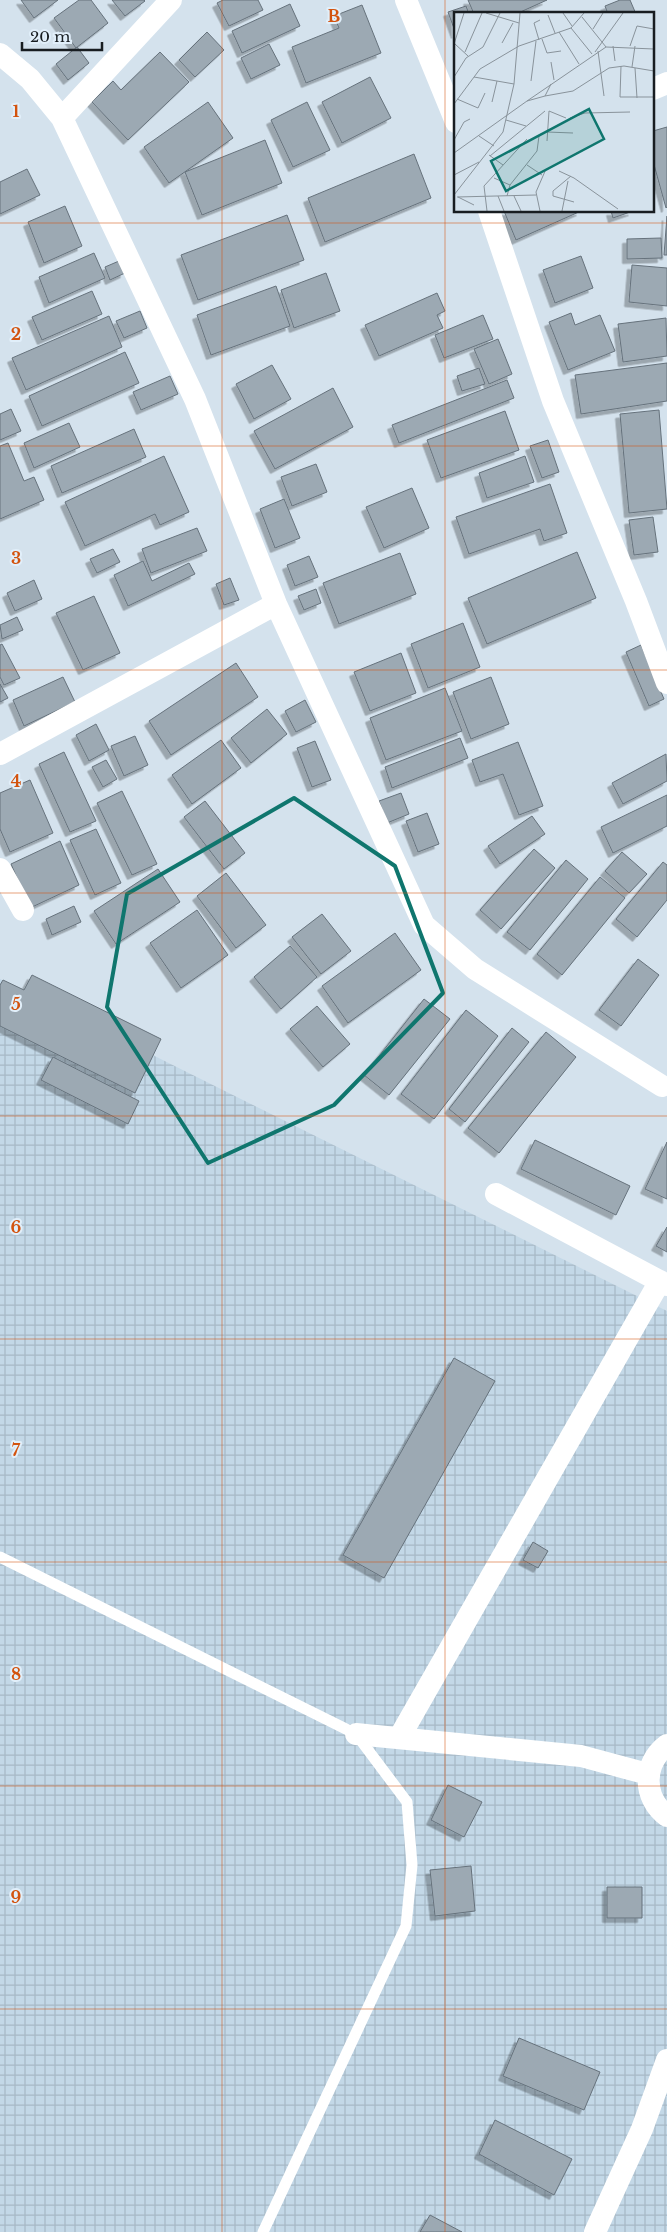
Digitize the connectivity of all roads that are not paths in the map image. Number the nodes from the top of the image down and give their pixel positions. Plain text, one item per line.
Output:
1 (171, 0) edge
2 (406, 0) edge
3 (0, 54) edge
4 (667, 83) edge
5 (654, 89) edge
6 (454, 117) edge
7 (62, 118) junction
8 (489, 212) edge
9 (276, 604) junction
10 (667, 683) edge
11 (0, 754) edge
12 (0, 869) edge
13 (23, 910) dead end
14 (662, 1086) dead end
15 (496, 1194) dead end
16 (663, 1283) edge
17 (0, 1557) edge
18 (356, 1734) junction
19 (398, 1738) junction
20 (667, 1745) edge
21 (648, 1774) junction
22 (667, 1816) edge
23 (667, 2060) edge
24 (263, 2232) edge
25 (595, 2232) edge

1 - 7 street
2 - 6 street
3 - 7 street
4 - 5 street
7 - 9 street
8 - 10 street
9 - 11 street
9 - 14 street
12 - 13 street
15 - 16 street
16 - 19 street
17 - 18 lane
18 - 19 street
18 - 24 lane
19 - 21 street
20 - 21 street
21 - 22 street
23 - 25 street

